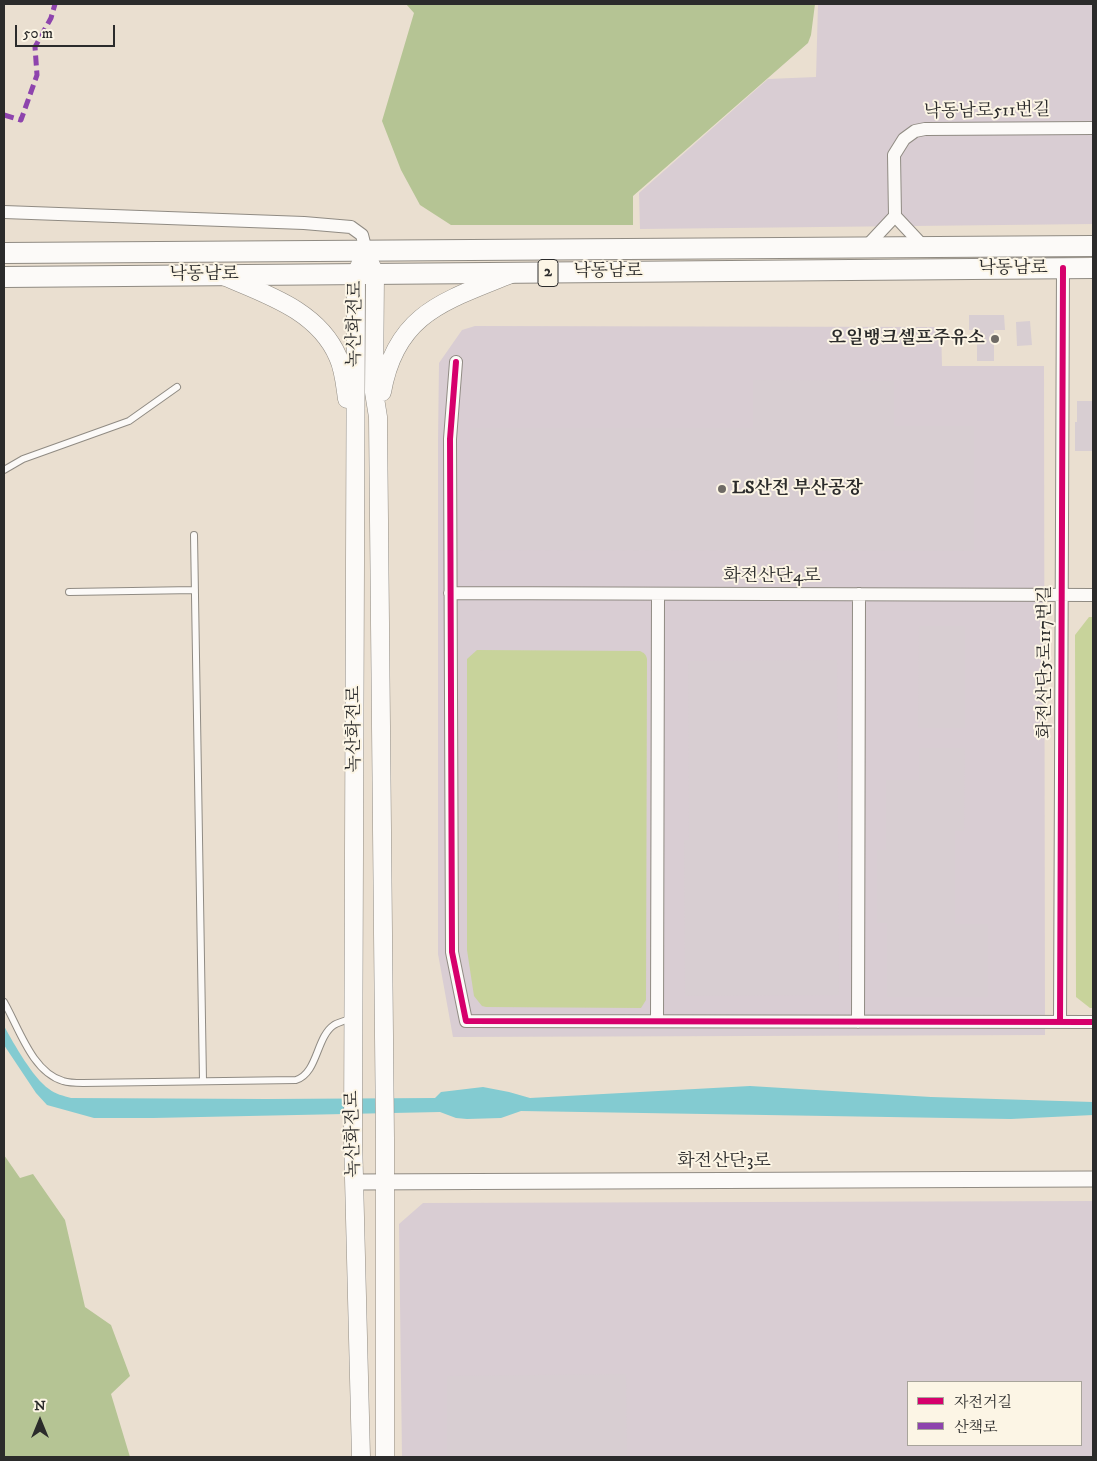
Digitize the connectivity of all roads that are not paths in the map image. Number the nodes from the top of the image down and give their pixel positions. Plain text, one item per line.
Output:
1 (1093, 128) edge
2 (4, 212) edge
3 (895, 216) junction
4 (1093, 246) edge
5 (866, 247) junction
6 (924, 247) junction
7 (366, 250) junction
8 (4, 253) edge
9 (1063, 268) junction
10 (1093, 268) edge
11 (515, 273) junction
12 (365, 274) junction
13 (221, 275) junction
14 (4, 277) edge
15 (456, 362) dead end
16 (177, 387) dead end
17 (378, 418) junction
18 (355, 456) junction
19 (4, 470) edge
20 (194, 535) dead end
21 (195, 590) junction
22 (69, 592) dead end
23 (450, 594) junction
24 (658, 594) junction
25 (859, 594) junction
26 (1062, 595) junction
27 (1093, 595) edge
28 (4, 1002) edge
29 (354, 1018) junction
30 (657, 1021) junction
31 (858, 1022) junction
32 (1060, 1022) junction
33 (1093, 1022) edge
34 (203, 1081) junction
35 (1093, 1179) edge
36 (354, 1182) junction
37 (385, 1182) junction
38 (361, 1457) edge
39 (385, 1457) edge

1 - 3 street, 낙동남로511번길
2 - 7 street
3 - 5 street
3 - 6 street
4 - 6 main road, 낙동남로 / 2
5 - 6 main road, 낙동남로 / 2
5 - 7 main road, 낙동남로 / 2
7 - 8 main road, 낙동남로 / 2
7 - 12 main road, 녹산화전로
9 - 10 main road, 낙동남로 / 2
9 - 11 main road, 낙동남로 / 2
9 - 26 street, 화전산단5로117번길
11 - 12 main road, 낙동남로 / 2
11 - 17 main road
12 - 13 main road, 낙동남로 / 2
12 - 17 main road, 녹산화전로
12 - 18 main road, 녹산화전로
13 - 14 main road, 낙동남로 / 2
13 - 18 main road
15 - 23 street
16 - 19 lane
17 - 37 main road, 녹산화전로
18 - 29 main road, 녹산화전로
20 - 21 lane
21 - 22 lane
21 - 34 lane
23 - 24 street, 화전산단4로
23 - 30 street
24 - 25 street, 화전산단4로
24 - 30 street
25 - 26 street, 화전산단4로
25 - 31 street
26 - 27 street, 화전산단4로
26 - 32 street, 화전산단5로117번길
28 - 34 lane
29 - 34 lane
29 - 36 main road, 녹산화전로
30 - 31 street
31 - 32 street
32 - 33 street
35 - 37 street, 화전산단3로
36 - 37 street, 화전산단3로
36 - 38 main road, 녹산화전로
37 - 39 main road, 녹산화전로

